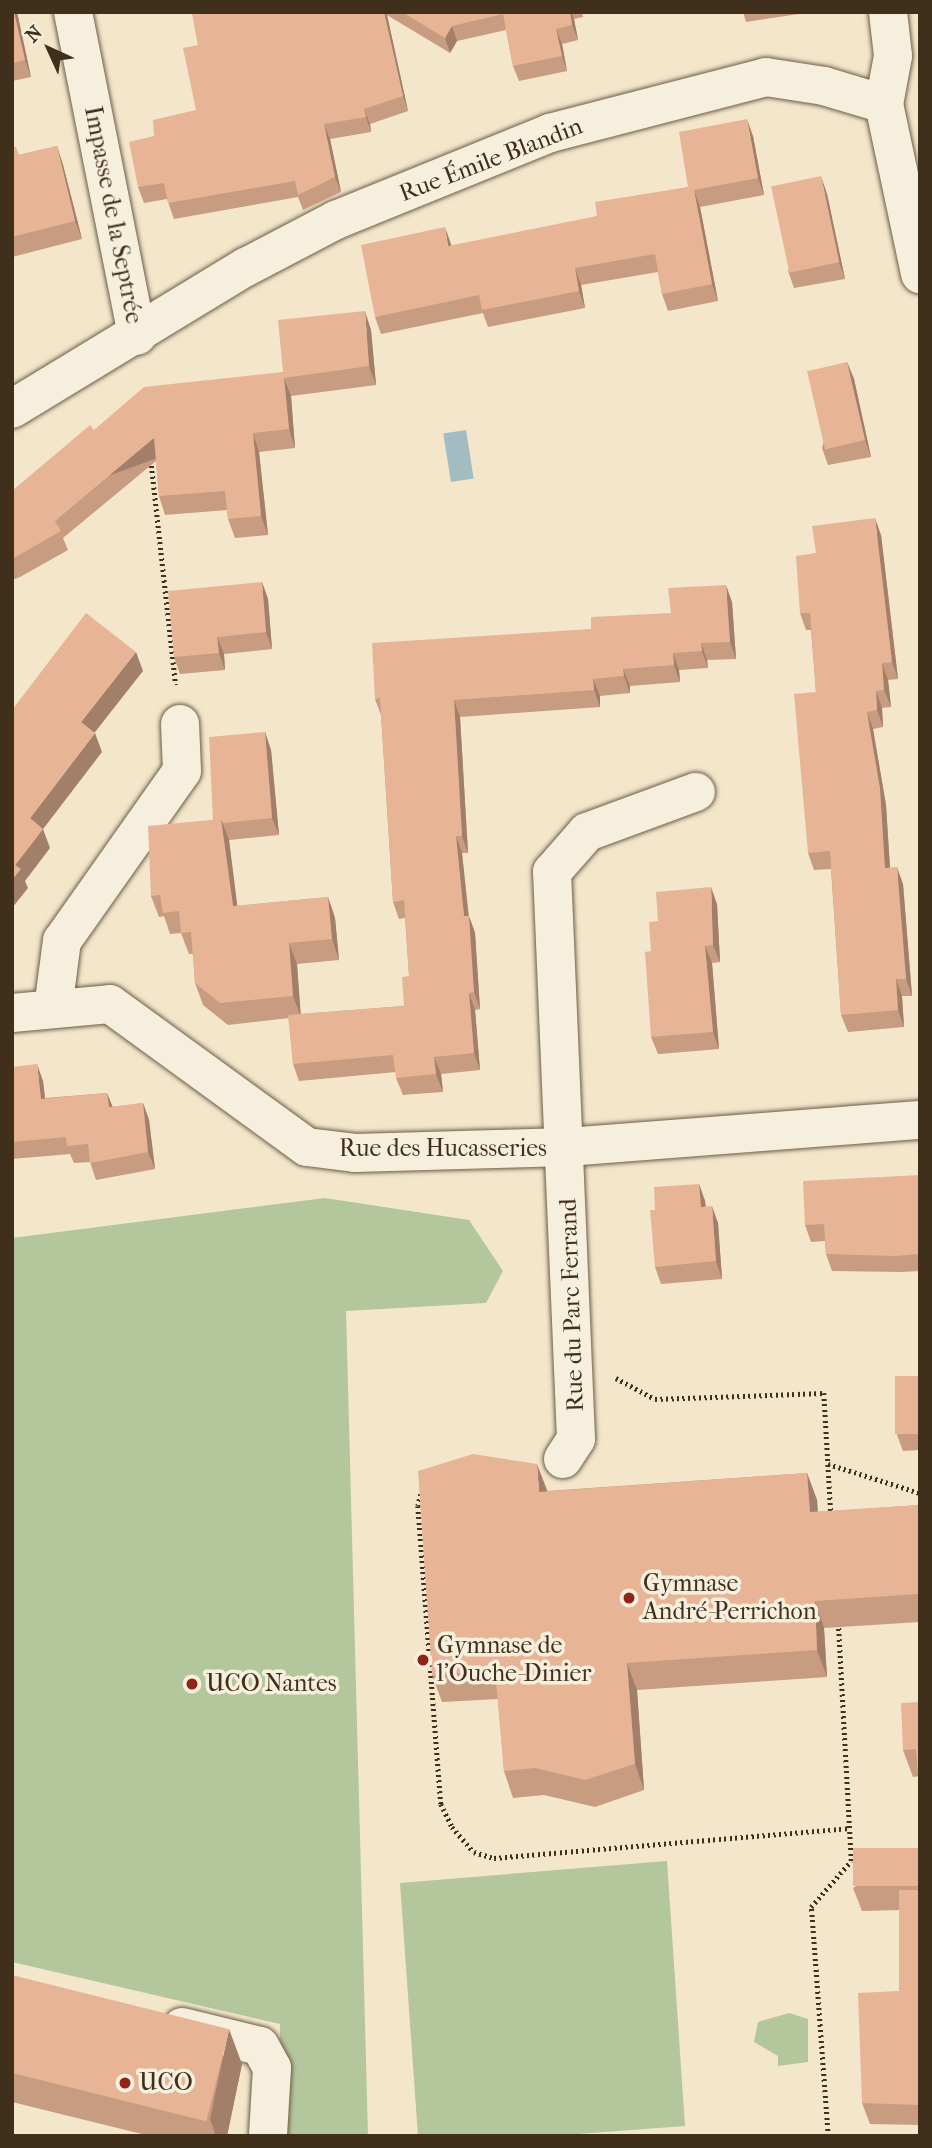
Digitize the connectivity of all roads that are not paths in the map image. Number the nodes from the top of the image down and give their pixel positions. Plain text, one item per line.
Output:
1 (73, 12) edge
2 (888, 12) edge
3 (884, 104) junction
4 (920, 273) edge
5 (137, 336) junction
6 (12, 409) edge
7 (180, 724) road end
8 (696, 792) dead end
9 (53, 1009) junction
10 (12, 1013) edge
11 (920, 1120) edge
12 (567, 1147) junction
13 (564, 1459) dead end
14 (142, 2018) edge
15 (268, 2136) edge

1 - 5 street, Impasse de la Septrée
2 - 3 street
3 - 4 street
3 - 5 street, Rue Émile Blandin
5 - 6 street, Rue Émile Blandin
7 - 9 street
8 - 12 street, Rue du Parc Ferrand
9 - 10 street, Rue des Hucasseries
9 - 12 street, Rue des Hucasseries
11 - 12 street, Rue des Hucasseries
12 - 13 street, Rue du Parc Ferrand
14 - 15 street

